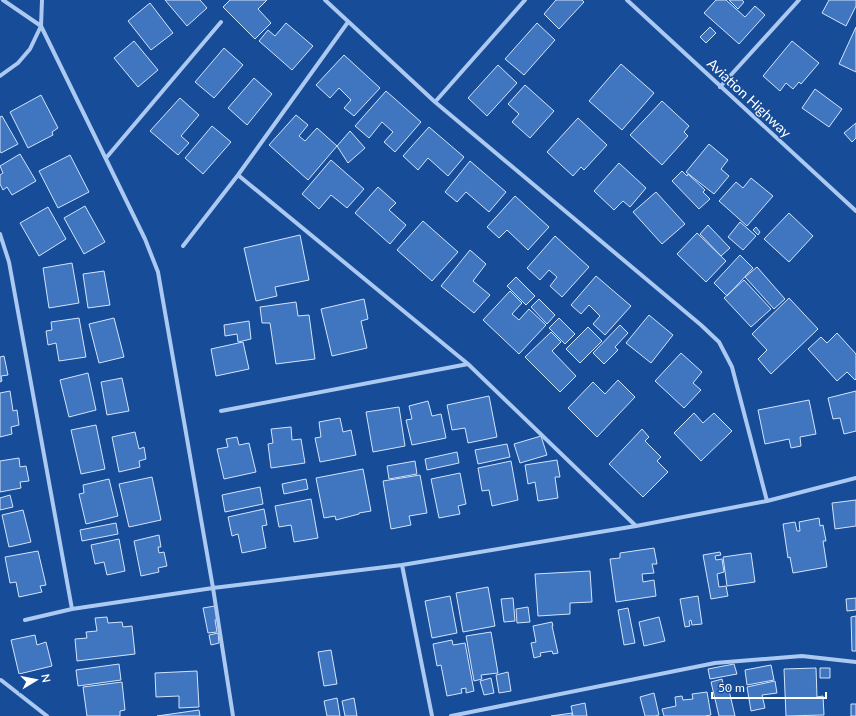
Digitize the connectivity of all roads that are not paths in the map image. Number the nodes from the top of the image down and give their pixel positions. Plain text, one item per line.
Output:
1 (3, 0) edge
2 (42, 0) edge
3 (325, 0) edge
4 (525, 0) edge
5 (627, 0) edge
6 (799, 0) edge
7 (221, 22) dead end
8 (348, 22) junction
9 (41, 26) junction
10 (0, 76) edge
11 (720, 87) junction
12 (435, 102) junction
13 (106, 158) junction
14 (238, 175) junction
15 (856, 211) edge
16 (0, 234) edge
17 (183, 246) dead end
18 (468, 364) junction
19 (221, 411) dead end
20 (856, 478) edge
21 (767, 501) junction
22 (636, 526) junction
23 (402, 565) junction
24 (213, 588) junction
25 (72, 609) junction
26 (25, 620) dead end
27 (856, 662) edge
28 (1, 680) dead end
29 (47, 716) edge
30 (233, 716) edge
31 (432, 716) edge
32 (451, 716) edge

1 - 9 street
2 - 9 street
3 - 8 street
4 - 12 street
5 - 11 street, Aviation Highway
6 - 11 street
7 - 13 street
8 - 12 street
8 - 14 street
9 - 10 street
9 - 13 street
11 - 15 street, Aviation Highway
12 - 21 street
13 - 24 street
14 - 17 street
14 - 18 street
16 - 25 street
18 - 19 street
18 - 22 street
20 - 21 street
21 - 22 street
22 - 23 street
23 - 24 street
23 - 31 street
24 - 25 street
24 - 30 street
25 - 26 street
27 - 32 street
28 - 29 street

